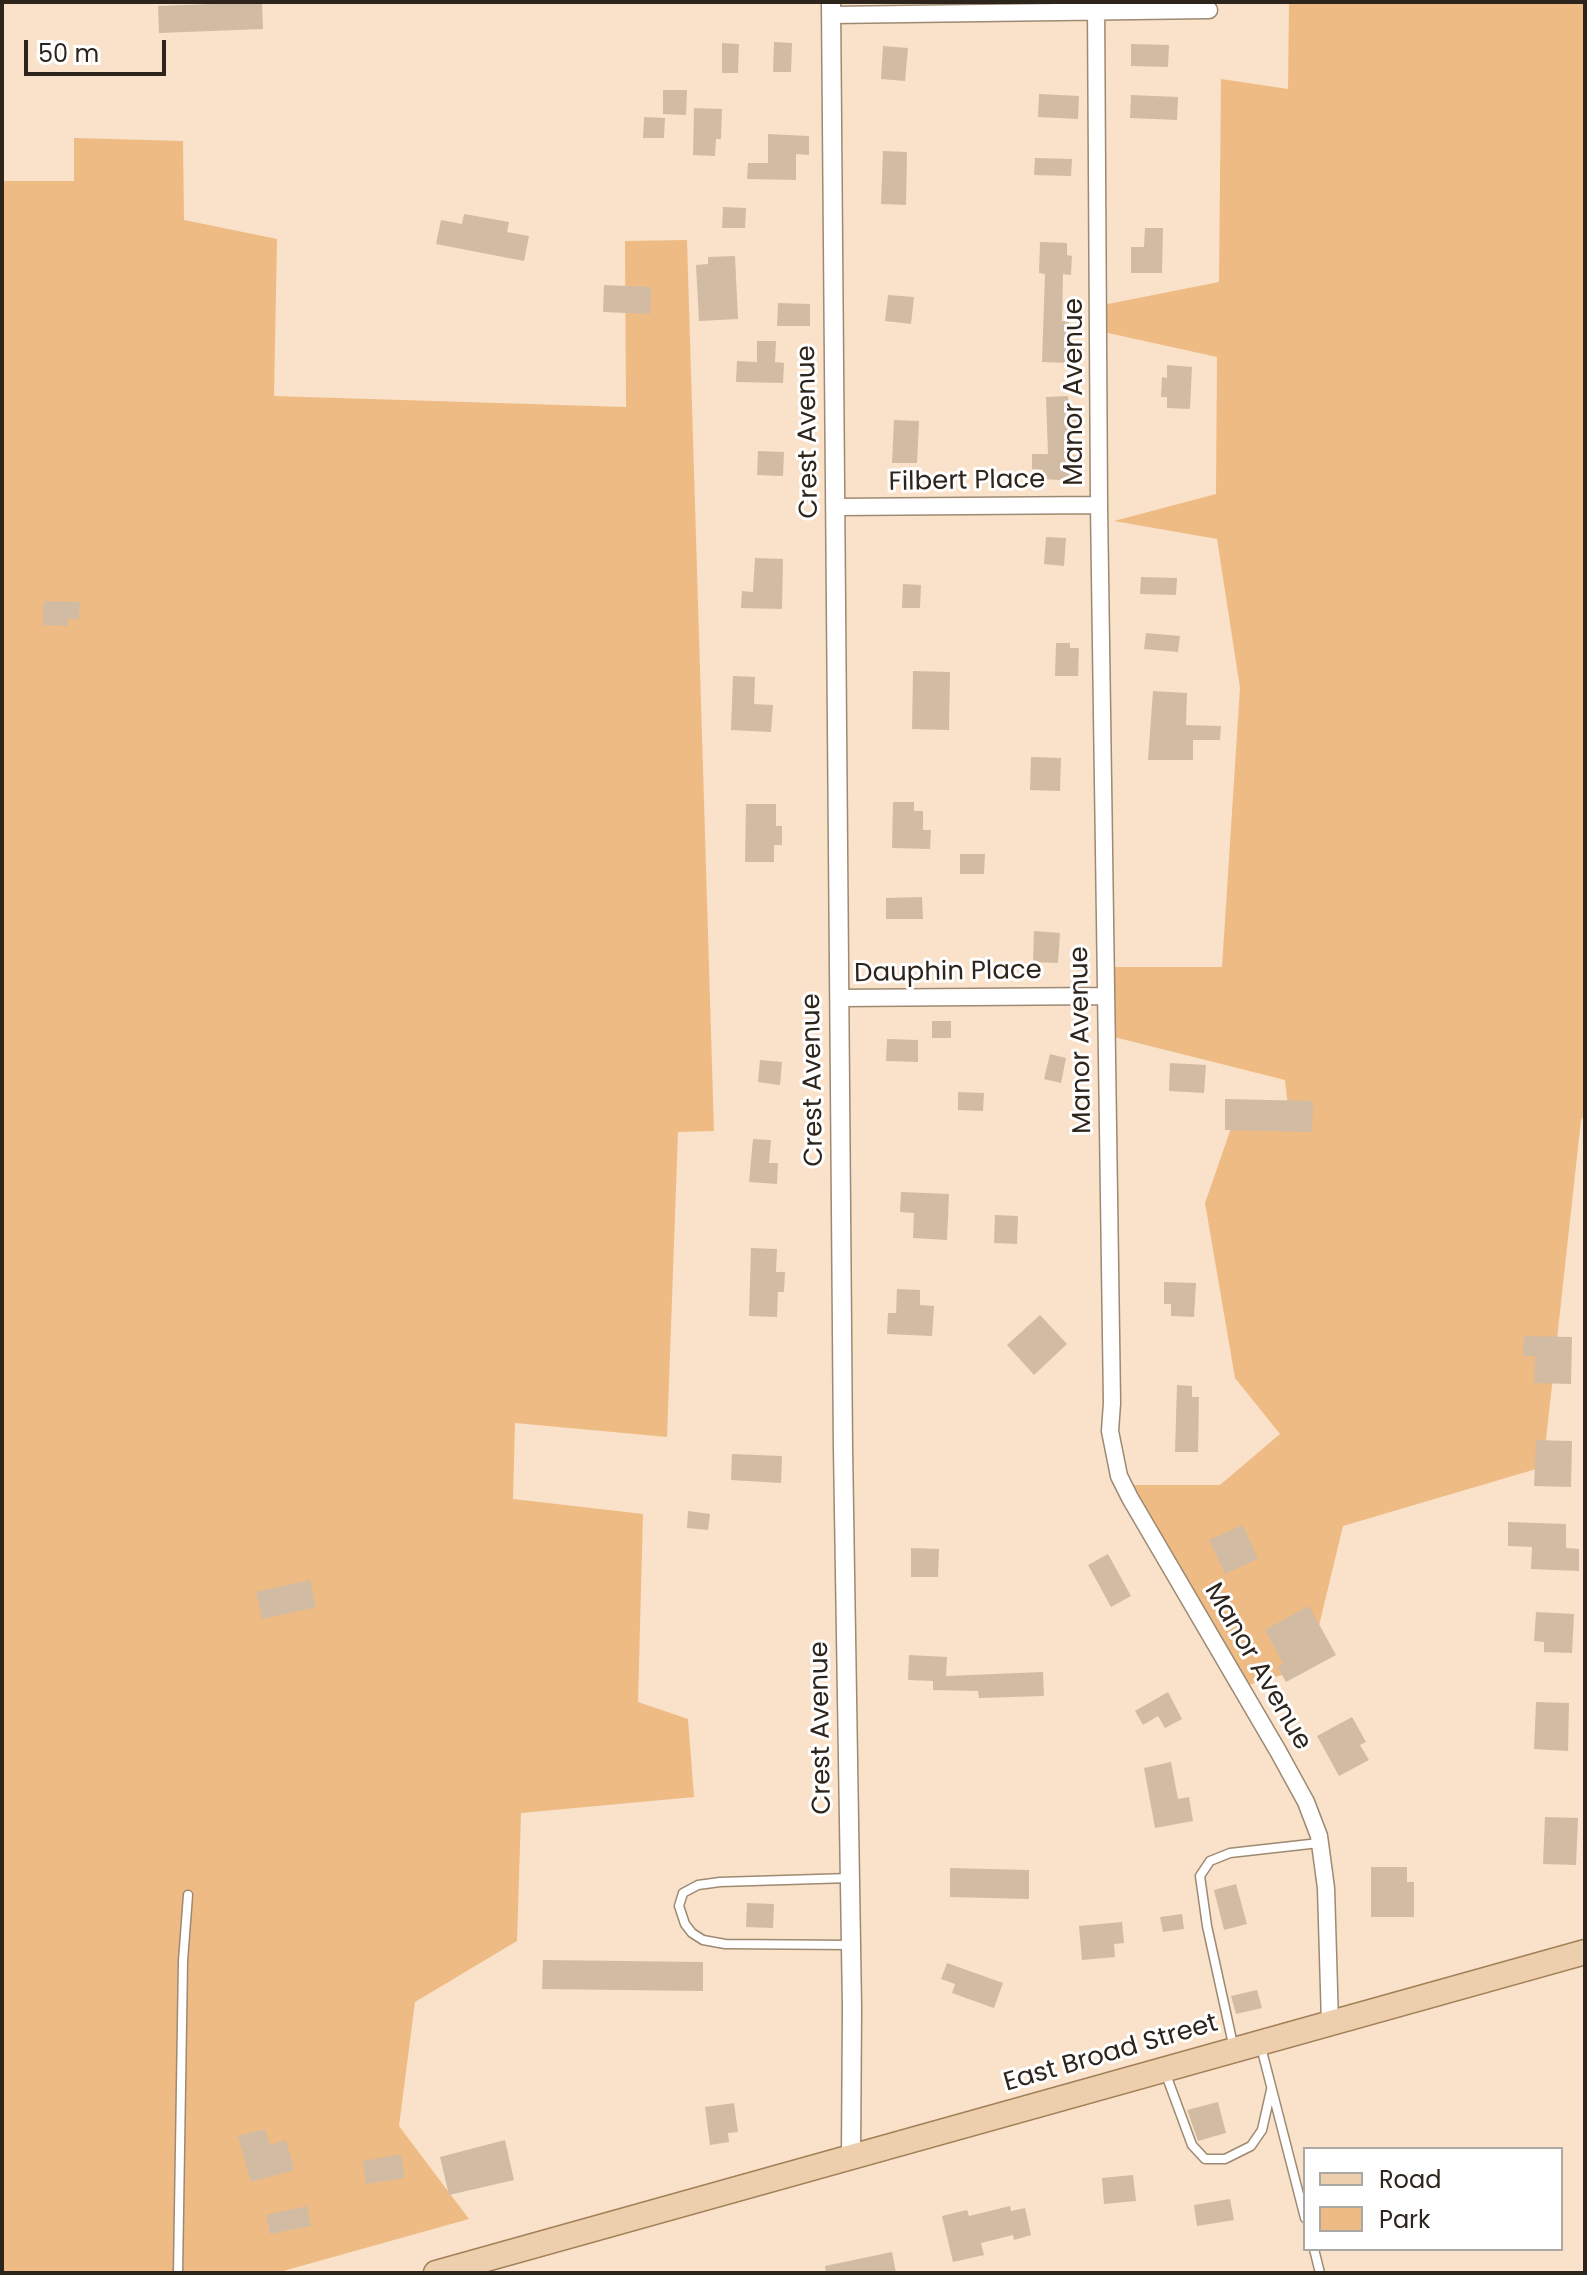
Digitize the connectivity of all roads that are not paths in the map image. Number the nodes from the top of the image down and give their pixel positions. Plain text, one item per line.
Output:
1 (1096, 7) edge
2 (831, 8) edge
3 (1209, 10) dead end
4 (1099, 505) junction
5 (835, 507) junction
6 (1105, 996) junction
7 (839, 998) junction
8 (1320, 1843) junction
9 (850, 1878) junction
10 (188, 1895) dead end
11 (851, 1945) junction
12 (1585, 1952) edge
13 (1330, 2023) junction
14 (1260, 2042) junction
15 (1234, 2049) junction
16 (1164, 2069) junction
17 (1271, 2090) junction
18 (851, 2157) junction
19 (1303, 2210) edge
20 (1314, 2251) edge
21 (178, 2273) edge
22 (436, 2273) edge
23 (1320, 2273) edge

1 - 2 street
1 - 3 street
1 - 4 street, Manor Avenue
2 - 5 street, Crest Avenue
4 - 5 street, Filbert Place
4 - 6 street, Manor Avenue
5 - 7 street, Crest Avenue
6 - 7 street, Dauphin Place
6 - 8 street, Manor Avenue
7 - 9 street, Crest Avenue
8 - 13 street, Manor Avenue
8 - 15 lane
9 - 11 street, Crest Avenue
9 - 11 lane
10 - 21 lane
11 - 18 street, Crest Avenue
12 - 13 main road, East Broad Street
13 - 14 main road, East Broad Street
14 - 15 main road, East Broad Street
14 - 17 lane
15 - 16 main road, East Broad Street
16 - 17 lane
16 - 18 main road, East Broad Street
17 - 19 lane
18 - 22 main road, East Broad Street
20 - 23 lane

